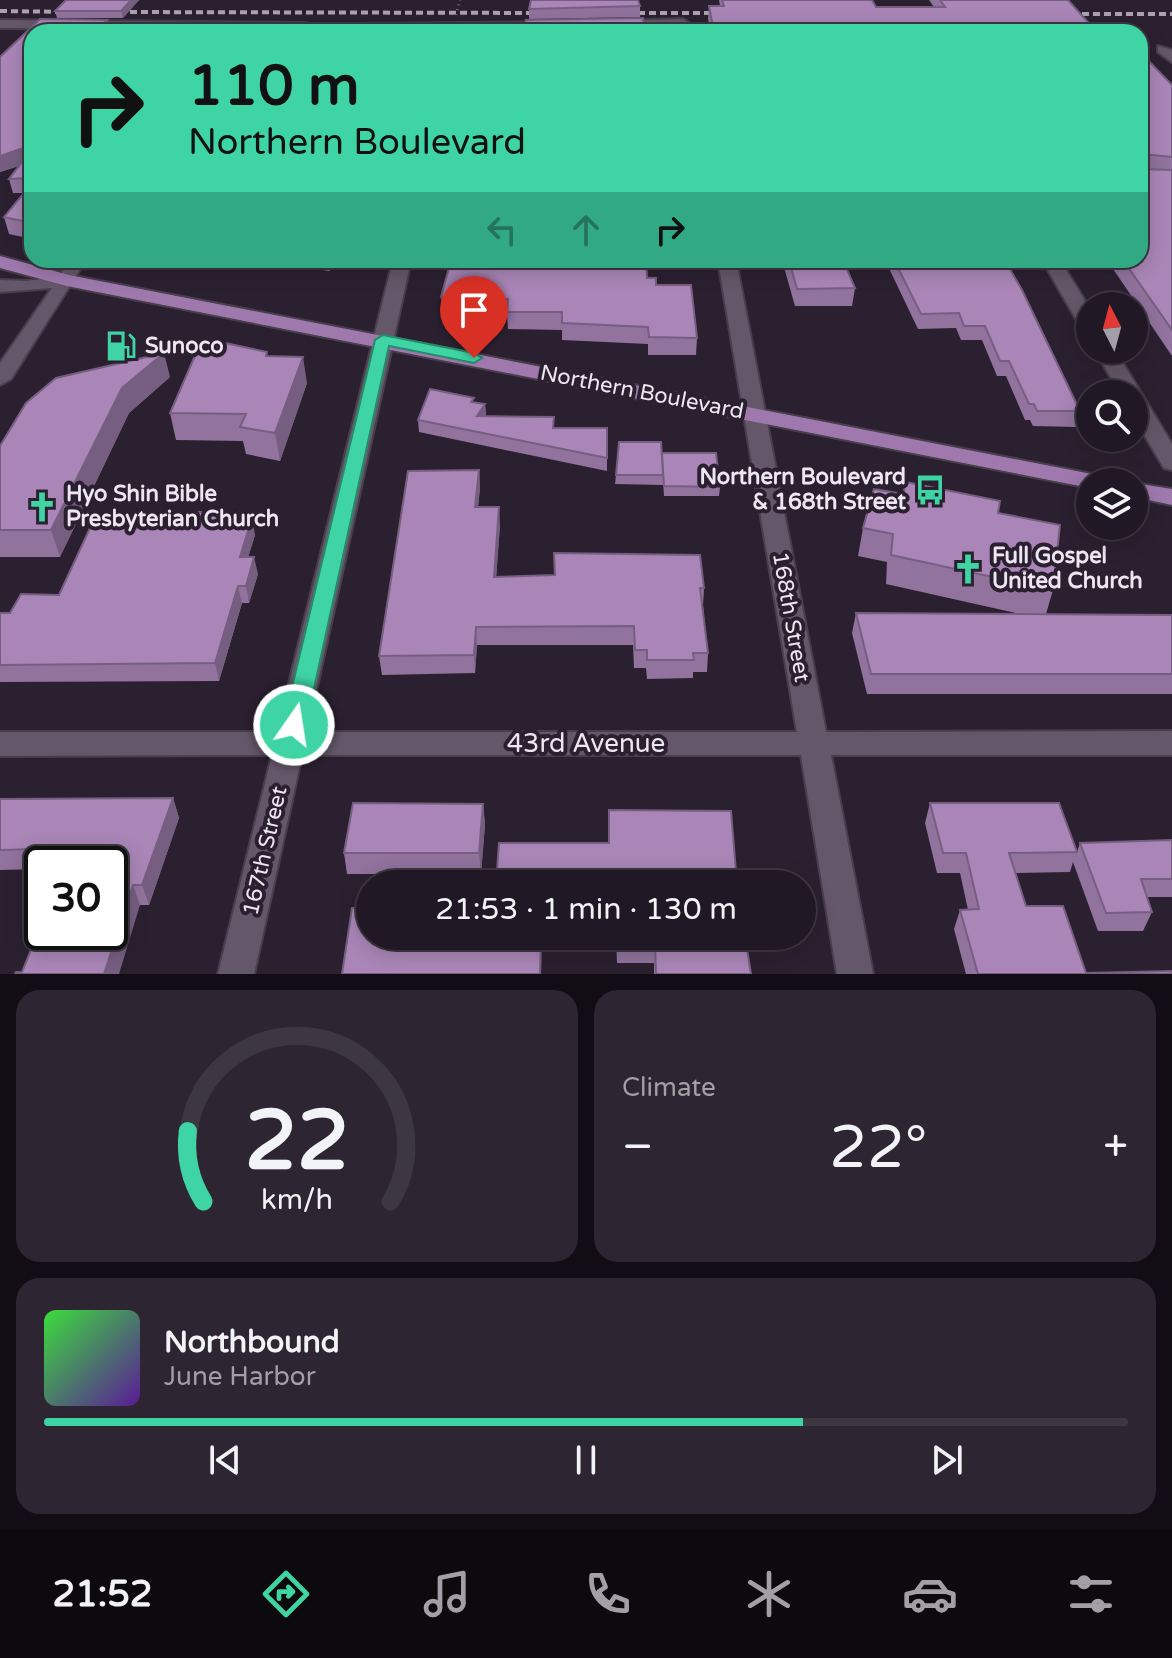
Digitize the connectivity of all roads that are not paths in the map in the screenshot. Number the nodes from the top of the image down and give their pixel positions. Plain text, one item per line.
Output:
1 (1, 25) edge
2 (24, 26) edge
3 (0, 262) edge
4 (73, 268) edge
5 (400, 268) edge
6 (728, 268) edge
7 (1056, 268) edge
8 (67, 280) junction
9 (0, 286) edge
10 (1076, 302) edge
11 (383, 340) junction
12 (0, 379) edge
13 (755, 414) junction
14 (1148, 423) edge
15 (1172, 463) edge
16 (1076, 478) edge
17 (1148, 493) edge
18 (1172, 497) edge
19 (290, 743) junction
20 (813, 743) junction
21 (1172, 743) edge
22 (0, 744) edge
23 (236, 974) edge
24 (855, 974) edge

1 - 2 street
3 - 8 main road, Northern Boulevard
4 - 8 street
5 - 11 street, 167th Street
6 - 13 street, 168th Street
7 - 10 street
8 - 9 street
8 - 11 main road, Northern Boulevard
8 - 12 street
11 - 13 main road, Northern Boulevard
11 - 19 street, 167th Street
13 - 16 main road, Northern Boulevard
13 - 20 street, 168th Street
14 - 15 street
17 - 18 main road
19 - 20 street, 43rd Avenue
19 - 22 street, 43rd Avenue
19 - 23 street, 167th Street
20 - 21 street, 43rd Avenue
20 - 24 street, 168th Street

